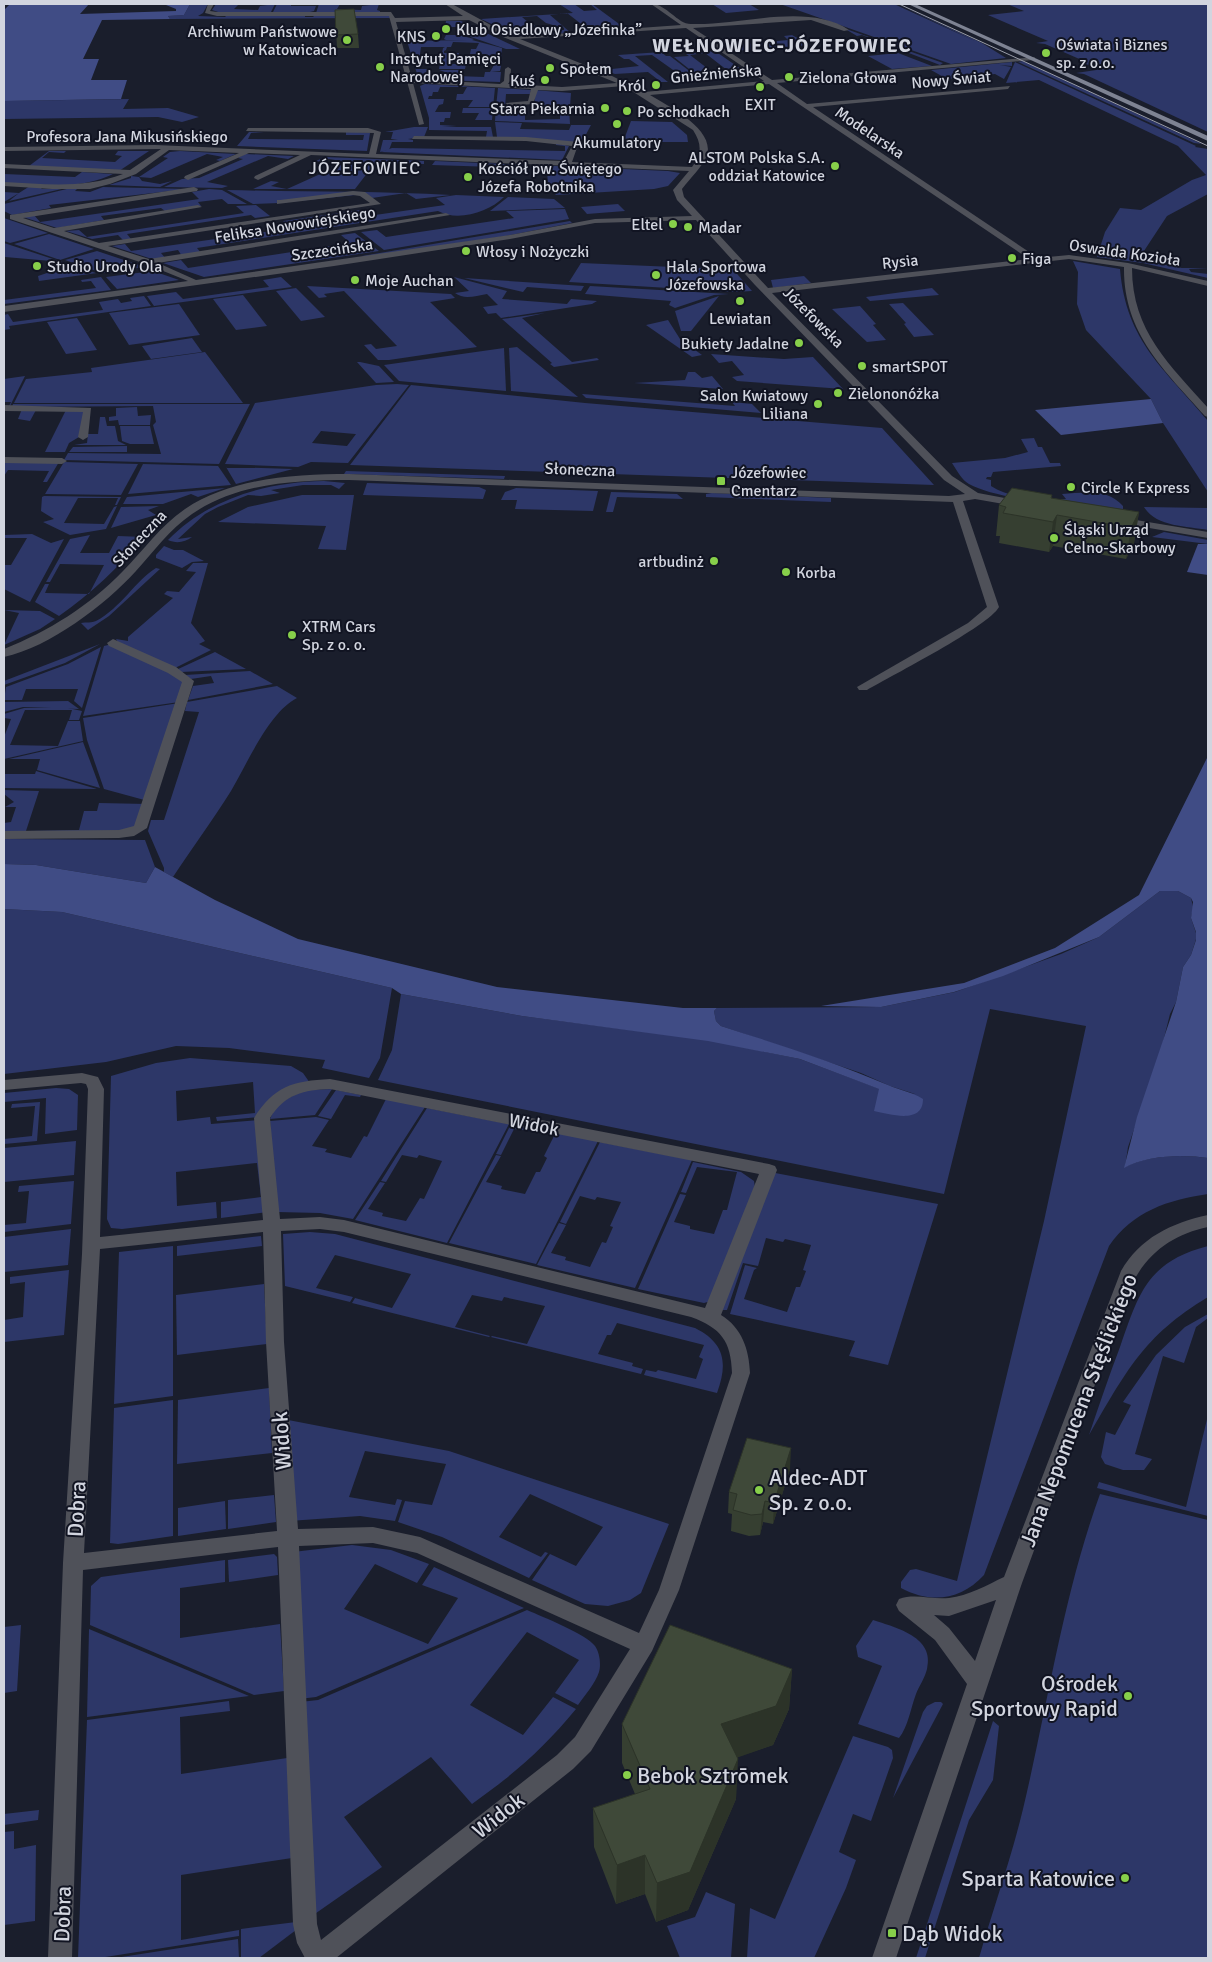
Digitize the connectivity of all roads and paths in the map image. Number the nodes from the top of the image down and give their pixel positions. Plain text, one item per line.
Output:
1 (211, 4) edge
2 (448, 4) edge
3 (654, 4) edge
4 (911, 4) edge
5 (317, 5) dead end
6 (314, 13) junction
7 (469, 18) junction
8 (394, 20) junction
9 (688, 26) junction
10 (846, 30) dead end
11 (510, 38) junction
12 (1033, 58) junction
13 (508, 69) dead end
14 (409, 80) junction
15 (772, 82) junction
16 (624, 84) junction
17 (502, 86) junction
18 (1008, 87) dead end
19 (535, 88) junction
20 (640, 94) junction
21 (509, 101) dead end
22 (807, 106) junction
23 (421, 124) dead end
24 (248, 130) dead end
25 (414, 138) dead end
26 (1208, 139) edge
27 (167, 148) junction
28 (4, 149) edge
29 (249, 151) junction
30 (309, 153) junction
31 (372, 156) junction
32 (567, 164) junction
33 (4, 166) edge
34 (695, 169) junction
35 (134, 172) junction
36 (188, 178) dead end
37 (258, 178) dead end
38 (4, 184) edge
39 (194, 188) dead end
40 (280, 202) dead end
41 (687, 205) junction
42 (198, 207) dead end
43 (446, 215) dead end
44 (664, 218) junction
45 (696, 218) junction
46 (53, 230) junction
47 (98, 245) junction
48 (1037, 261) junction
49 (149, 262) junction
50 (1128, 265) junction
51 (1208, 283) edge
52 (195, 284) junction
53 (766, 291) junction
54 (4, 309) edge
55 (4, 408) edge
56 (1208, 414) edge
57 (83, 437) dead end
58 (4, 460) edge
59 (62, 461) dead end
60 (975, 496) junction
61 (957, 499) junction
62 (1034, 507) edge
63 (1103, 518) edge
64 (1208, 535) edge
65 (112, 643) dead end
66 (4, 653) edge
67 (863, 687) dead end
68 (4, 835) edge
69 (4, 1086) edge
70 (1208, 1221) edge
71 (272, 1225) junction
72 (91, 1244) junction
73 (711, 1316) junction
74 (288, 1538) junction
75 (74, 1563) junction
76 (1012, 1583) junction
77 (644, 1645) junction
78 (978, 1682) junction
79 (318, 1957) edge
80 (60, 1958) edge
81 (884, 1958) edge

1 - 6 street
2 - 7 street, Józefowska
3 - 9 street, Modelarska
4 - 12 main road
5 - 6 street
6 - 8 street
7 - 8 street
7 - 11 street, Józefowska
8 - 14 street
9 - 10 street
9 - 11 street
9 - 15 street, Modelarska
11 - 16 street, Józefowska
12 - 15 street, Gnieźnieńska
12 - 26 main road
13 - 17 street
14 - 17 street
14 - 23 street
15 - 20 street, Gnieźnieńska
15 - 22 street, Modelarska
16 - 19 street
16 - 20 street, Józefowska
17 - 19 street
18 - 22 street, Nowy Świat
19 - 21 street
20 - 34 street, Józefowska
22 - 48 street, Modelarska
24 - 31 street
25 - 32 street
27 - 28 street, Profesora Jana Mikusińskiego
27 - 29 street, Profesora Jana Mikusińskiego
27 - 35 street
29 - 30 street, Profesora Jana Mikusińskiego
29 - 36 street, Profesora Jana Mikusińskiego
30 - 31 street, Profesora Jana Mikusińskiego
30 - 37 street, Profesora Jana Mikusińskiego
31 - 32 street, Profesora Jana Mikusińskiego
32 - 34 street, Profesora Jana Mikusińskiego
33 - 35 street
34 - 41 street, Józefowska
35 - 38 street
39 - 46 street, Feliksa Nowowiejskiego
40 - 47 street, Feliksa Nowowiejskiego
41 - 44 street, Szczecińska
41 - 45 street, Józefowska
42 - 46 street, Feliksa Nowowiejskiego
43 - 49 street, Feliksa Nowowiejskiego
44 - 45 street, Szczecińska
44 - 52 street, Szczecińska
45 - 53 street, Józefowska
46 - 47 street, Feliksa Nowowiejskiego
47 - 49 street, Feliksa Nowowiejskiego
48 - 50 street, Oswalda Kozioła
48 - 53 street, Rysia
49 - 52 street, Feliksa Nowowiejskiego
50 - 51 street, Oswalda Kozioła
50 - 56 street
52 - 54 street, Szczecińska
53 - 60 street, Józefowska
55 - 57 street
58 - 59 street
60 - 61 street, Słoneczna
60 - 62 street, Słoneczna
61 - 66 street, Słoneczna
61 - 67 street
63 - 64 street
65 - 68 street
69 - 72 street, Dobra
70 - 76 street, Jana Nepomucena Stęślickiego
71 - 72 street, Widok
71 - 73 street, Widok
71 - 73 street, Widok
71 - 74 street, Widok
72 - 75 street, Dobra
73 - 77 street, Widok
74 - 75 street
74 - 77 street
74 - 79 street, Widok
75 - 80 street, Dobra
76 - 78 street, Jana Nepomucena Stęślickiego
76 - 78 street
77 - 79 street, Widok
78 - 81 street, Jana Nepomucena Stęślickiego

